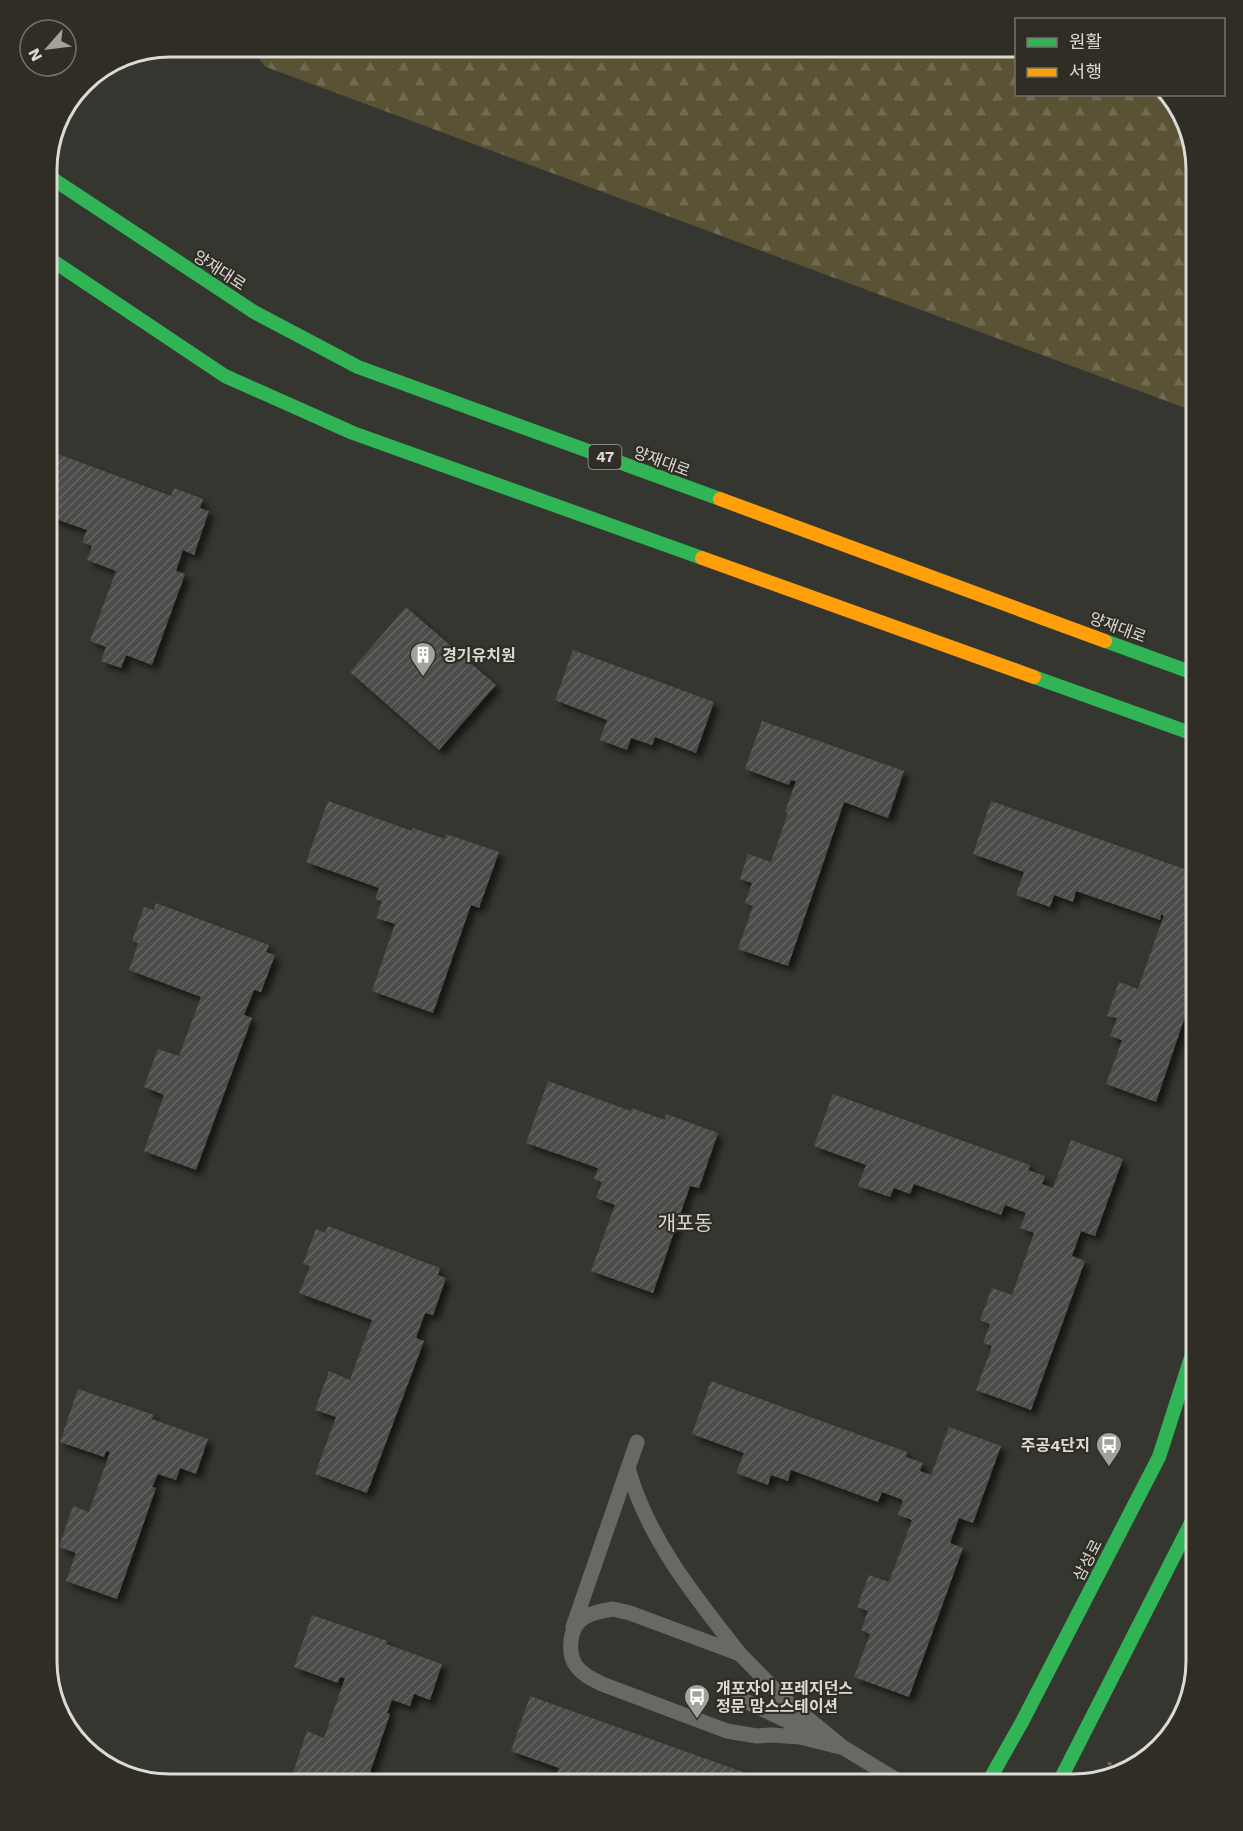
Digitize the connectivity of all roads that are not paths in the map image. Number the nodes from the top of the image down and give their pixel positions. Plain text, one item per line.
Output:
1 (57, 182) edge
2 (57, 264) edge
3 (1186, 670) edge
4 (1186, 731) edge
5 (1186, 1375) edge
6 (637, 1442) dead end
7 (628, 1468) junction
8 (1186, 1535) edge
9 (572, 1630) junction
10 (740, 1654) junction
11 (739, 1698) dead end
12 (844, 1749) junction
13 (886, 1774) edge
14 (993, 1774) edge
15 (1064, 1774) edge

1 - 3 main road, 양재대로 / 47
2 - 4 main road
5 - 14 main road, 삼성로
6 - 7 lane
7 - 9 lane
7 - 10 lane
8 - 15 main road
9 - 10 lane
9 - 12 lane
10 - 12 lane
11 - 12 lane
12 - 13 lane

